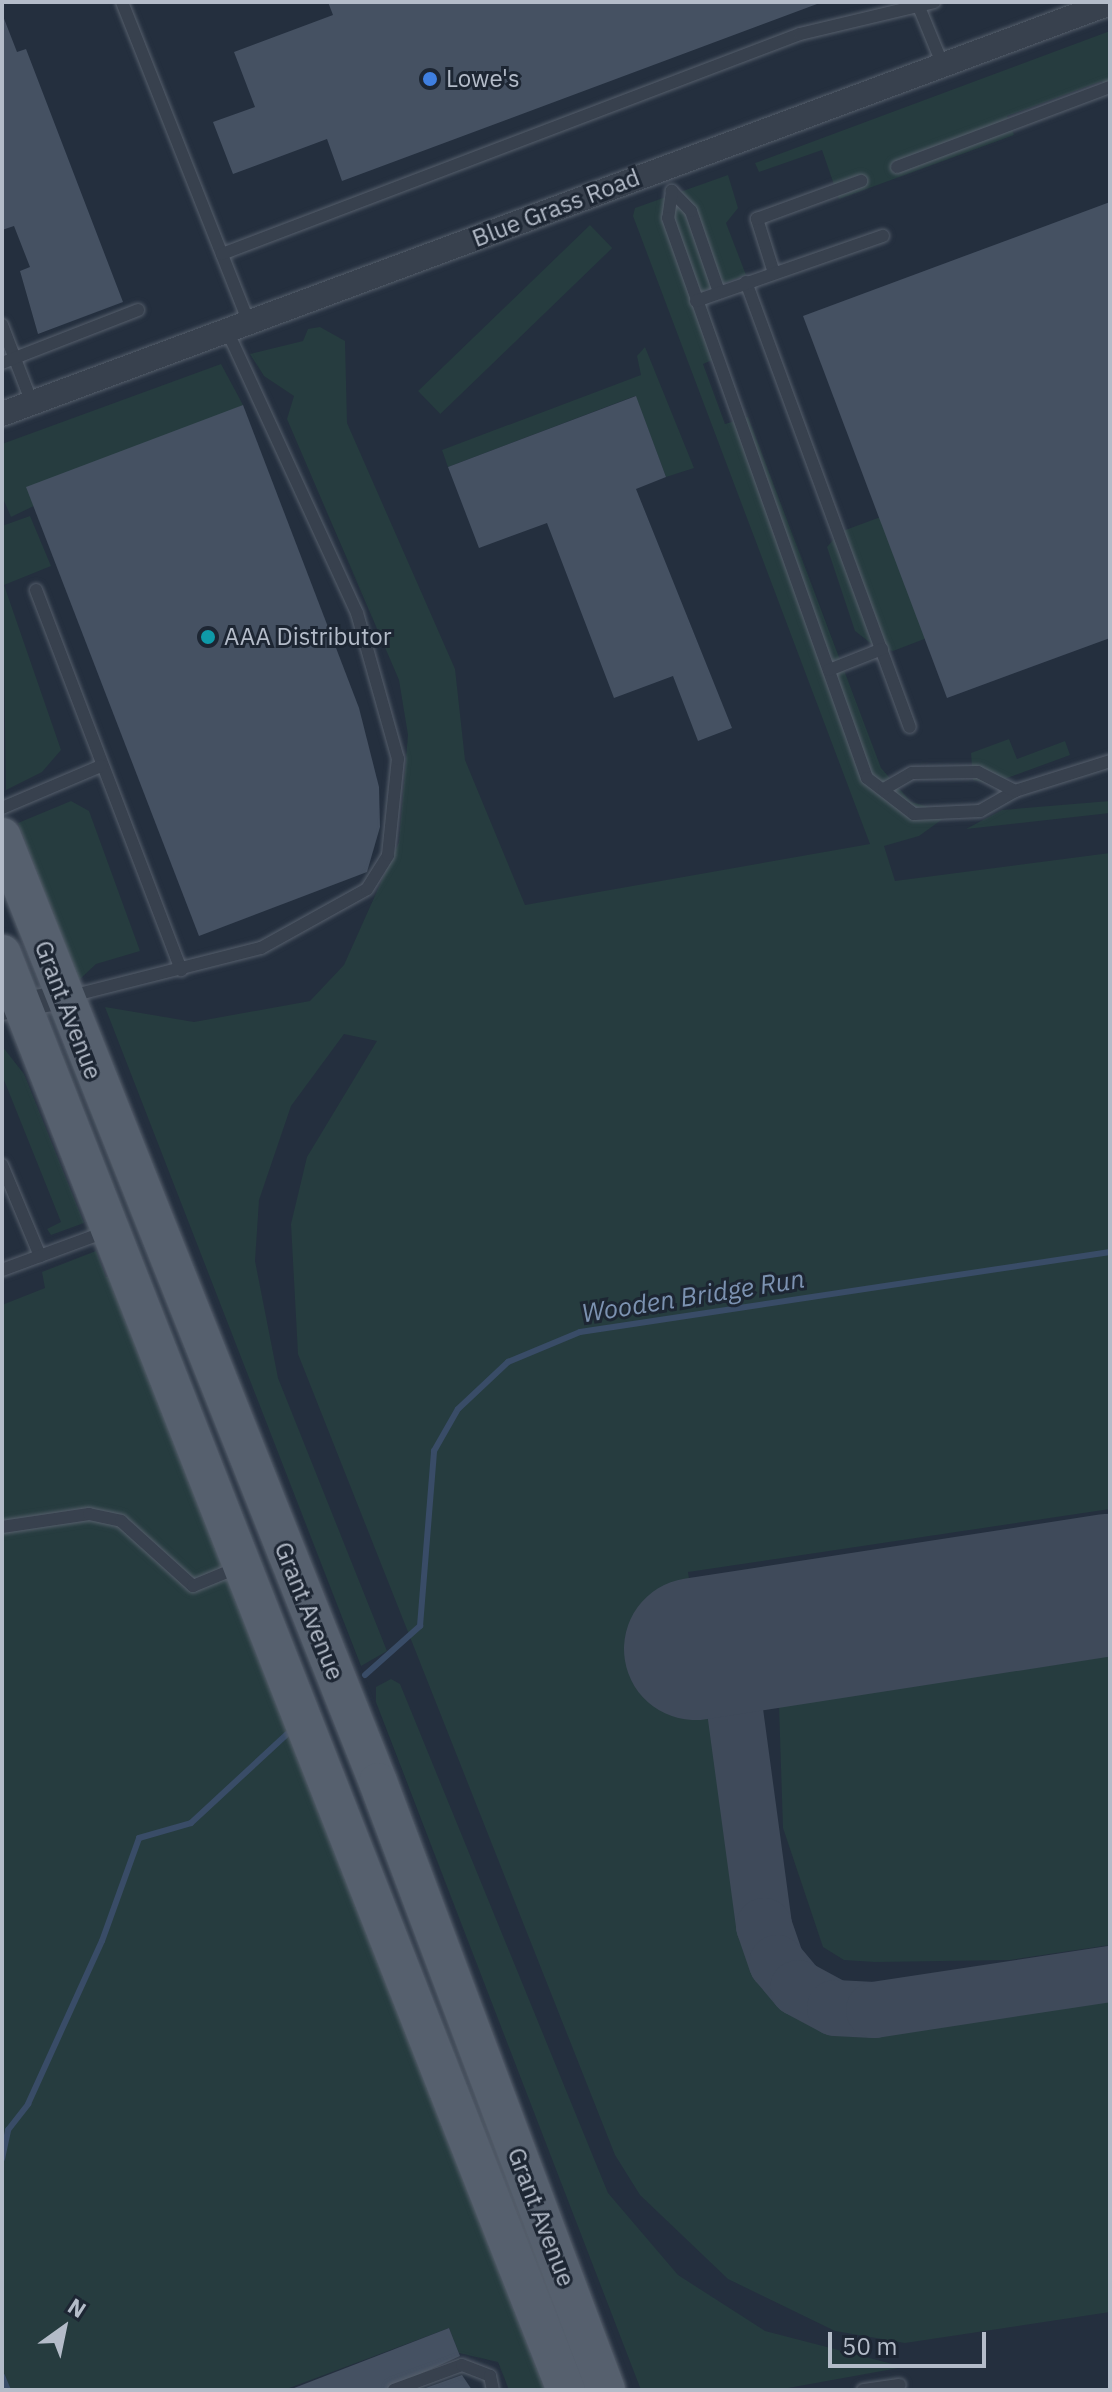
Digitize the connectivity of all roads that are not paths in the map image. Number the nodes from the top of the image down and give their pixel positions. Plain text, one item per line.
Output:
1 (122, 2) edge
2 (934, 2) edge
3 (1110, 3) edge
4 (889, 7) edge
5 (919, 7) junction
6 (942, 63) junction
7 (1110, 87) edge
8 (662, 167) junction
9 (897, 167) dead end
10 (861, 181) dead end
11 (672, 191) junction
12 (883, 236) dead end
13 (222, 254) junction
14 (774, 273) junction
15 (746, 282) junction
16 (719, 292) junction
17 (696, 301) junction
18 (138, 310) dead end
19 (2, 325) edge
20 (238, 327) junction
21 (8, 360) edge
22 (32, 403) junction
23 (2, 414) edge
24 (36, 590) dead end
25 (882, 649) junction
26 (829, 670) junction
27 (910, 727) dead end
28 (1110, 761) edge
29 (101, 766) junction
30 (884, 789) junction
31 (1015, 791) junction
32 (2, 808) edge
33 (2, 837) edge
34 (2, 954) edge
35 (181, 970) junction
36 (63, 997) junction
37 (11, 1005) edge
38 (2, 1165) edge
39 (111, 1230) junction
40 (40, 1256) junction
41 (2, 1270) edge
42 (2, 1527) edge
43 (246, 1564) junction
44 (900, 2385) dead end
45 (394, 2390) edge
46 (493, 2390) edge
47 (566, 2390) edge
48 (606, 2390) edge
49 (863, 2390) edge

1 - 13 lane
2 - 5 lane
3 - 6 street, Blue Grass Road
4 - 5 lane
4 - 13 lane
5 - 6 lane
6 - 8 street, Blue Grass Road
7 - 9 lane
8 - 11 lane
8 - 20 street, Blue Grass Road
10 - 14 lane
11 - 16 lane
11 - 17 lane
12 - 14 lane
13 - 20 lane
14 - 15 lane
15 - 16 lane
15 - 25 lane
16 - 17 lane
17 - 26 lane
18 - 21 lane
19 - 21 lane
20 - 22 street, Blue Grass Road
20 - 35 lane
21 - 22 lane
22 - 23 street, Blue Grass Road
24 - 29 lane
25 - 26 lane
25 - 27 lane
26 - 30 lane
28 - 31 lane
29 - 32 lane
29 - 35 lane
30 - 31 lane
30 - 31 lane
33 - 36 main road, Grant Avenue
34 - 37 main road, Grant Avenue
35 - 36 lane
36 - 37 street
36 - 48 main road, Grant Avenue
37 - 39 main road, Grant Avenue
38 - 40 lane
39 - 40 lane
39 - 43 main road, Grant Avenue
40 - 41 lane
42 - 43 lane
43 - 47 main road, Grant Avenue
44 - 49 lane
45 - 46 lane

